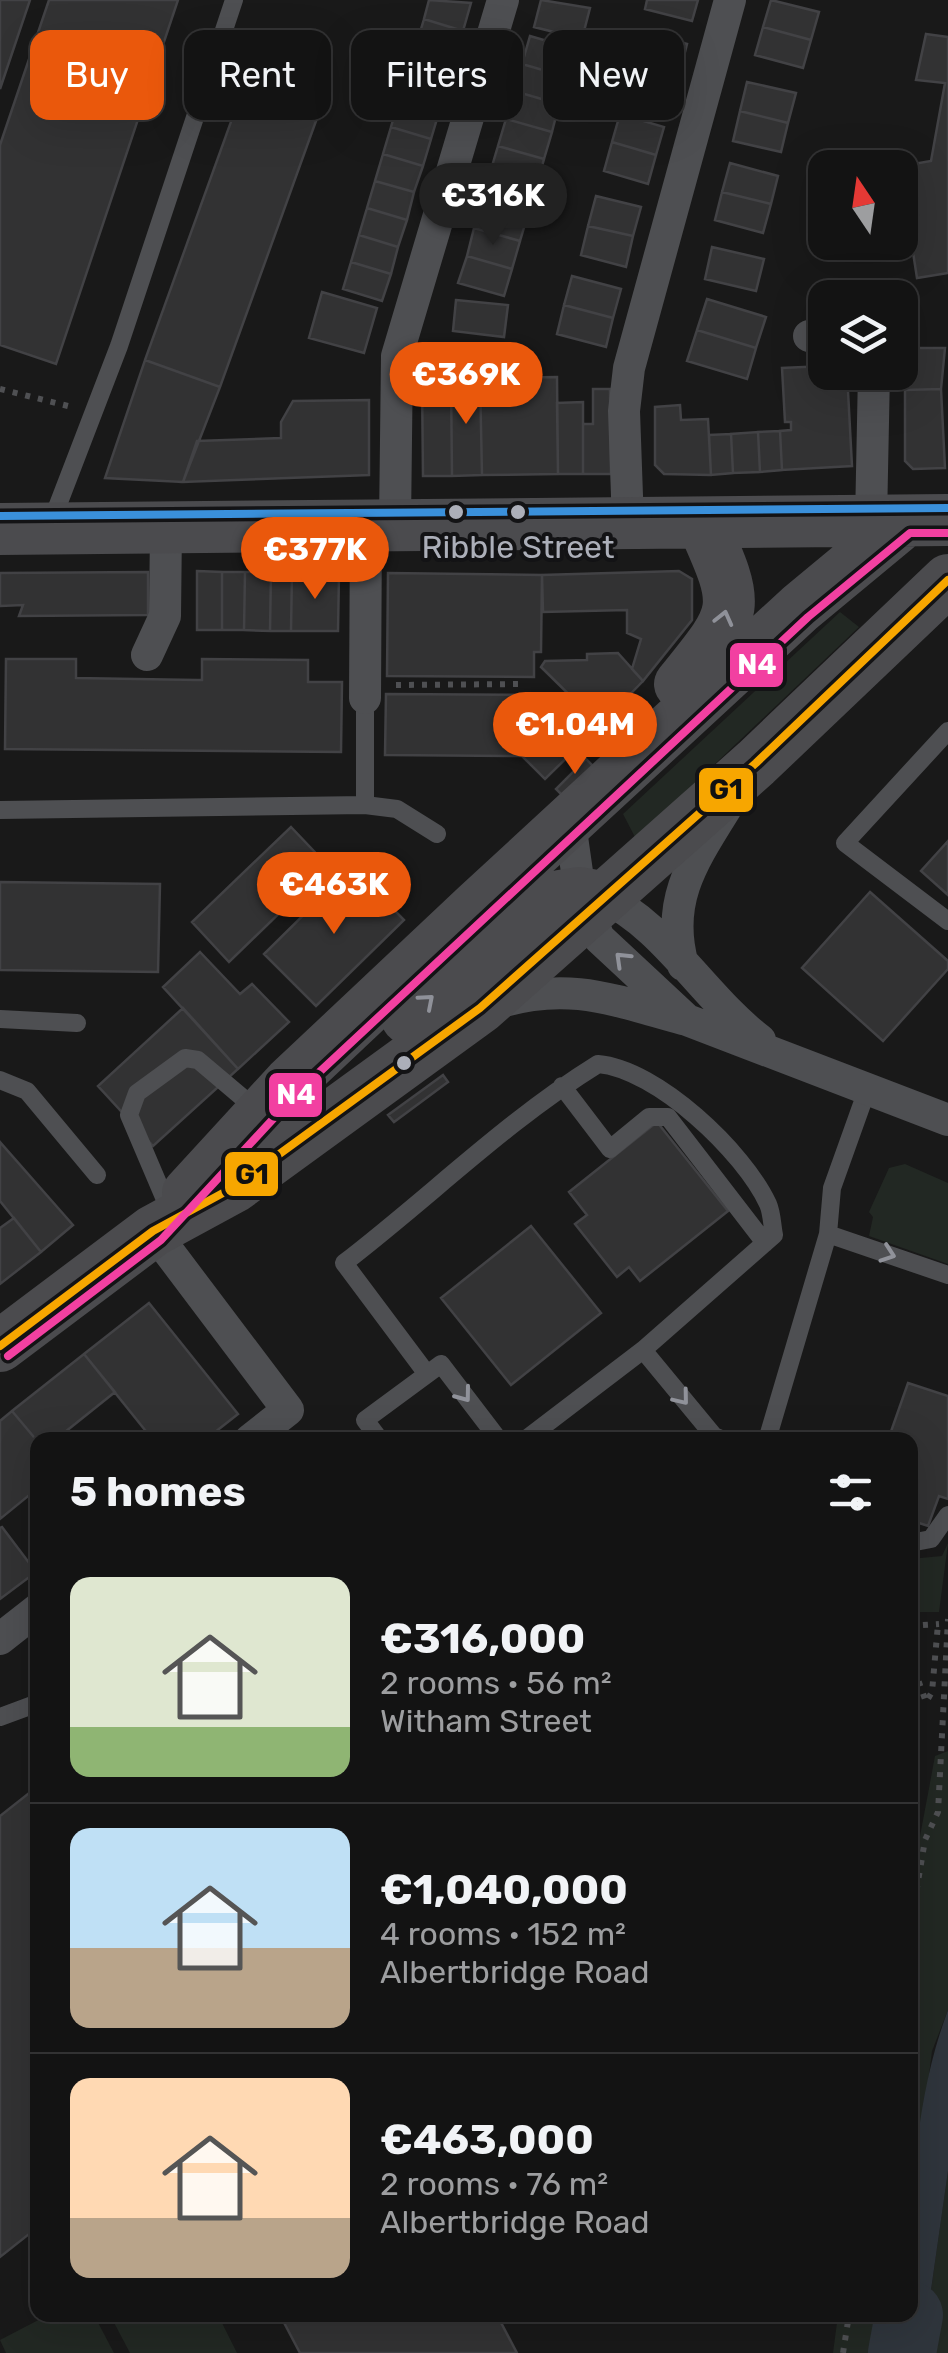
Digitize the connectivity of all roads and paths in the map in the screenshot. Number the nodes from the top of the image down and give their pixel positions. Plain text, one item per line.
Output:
1 (234, 0) edge
2 (504, 0) edge
3 (730, 0) edge
4 (0, 390) edge
5 (878, 390) edge
6 (94, 413) junction
7 (908, 521) edge
8 (380, 524) junction
9 (628, 524) junction
10 (703, 524) junction
11 (166, 528) junction
12 (25, 529) edge
13 (948, 580) edge
14 (147, 655) dead end
15 (521, 684) dead end
16 (365, 692) junction
17 (948, 731) edge
18 (667, 732) junction
19 (756, 763) junction
20 (364, 805) junction
21 (0, 810) edge
22 (570, 823) junction
23 (437, 834) dead end
24 (589, 900) junction
25 (948, 921) edge
26 (684, 968) junction
27 (480, 1008) junction
28 (0, 1019) edge
29 (687, 1020) junction
30 (77, 1023) dead end
31 (792, 1064) junction
32 (0, 1080) edge
33 (562, 1086) junction
34 (867, 1090) junction
35 (948, 1120) edge
36 (275, 1132) junction
37 (97, 1175) dead end
38 (166, 1221) junction
39 (828, 1234) junction
40 (765, 1243) junction
41 (948, 1275) edge
42 (0, 1346) edge
43 (644, 1350) junction
44 (427, 1374) junction
45 (260, 1432) edge
46 (374, 1432) edge
47 (492, 1432) edge
48 (536, 1432) edge
49 (711, 1432) edge
50 (769, 1432) edge
51 (948, 1515) edge
52 (918, 1540) edge
53 (30, 1615) edge
54 (945, 1622) edge
55 (918, 1625) edge
56 (0, 1639) edge
57 (918, 1680) edge
58 (30, 1705) edge
59 (0, 1717) edge
60 (918, 1878) edge
61 (848, 2322) edge
62 (842, 2353) edge

1 - 6 lane
2 - 8 street
3 - 9 street
4 - 6 path
5 - 7 street
6 - 12 lane
7 - 10 main road
7 - 18 main road
8 - 9 main road
8 - 11 main road
8 - 16 street
9 - 10 main road
18 -> 10 main road
11 - 12 main road
11 - 14 street
13 - 19 main road
15 - 16 path
16 - 20 lane
17 - 25 lane
18 - 22 main road
19 - 24 main road
19 - 26 street
20 - 21 lane
20 - 23 lane
22 - 24 street
22 - 36 main road
24 - 26 street
24 - 27 main road
29 -> 24 street
36 -> 24 main road
26 - 31 street
27 - 29 street
27 - 36 main road
28 - 30 lane
29 - 31 street
31 - 34 street
32 - 37 lane
33 - 40 lane
33 - 40 lane
33 - 44 lane
34 - 35 street
34 - 39 lane
36 - 38 main road
36 - 38 lane
38 - 42 main road
38 - 45 street
39 -> 41 lane
39 - 50 lane
40 - 43 lane
43 - 48 lane
43 -> 49 lane
44 - 46 lane
44 -> 47 lane
51 - 52 lane
53 - 56 street
54 - 55 path
54 - 57 path
54 - 60 path
58 - 59 lane
61 - 62 path

